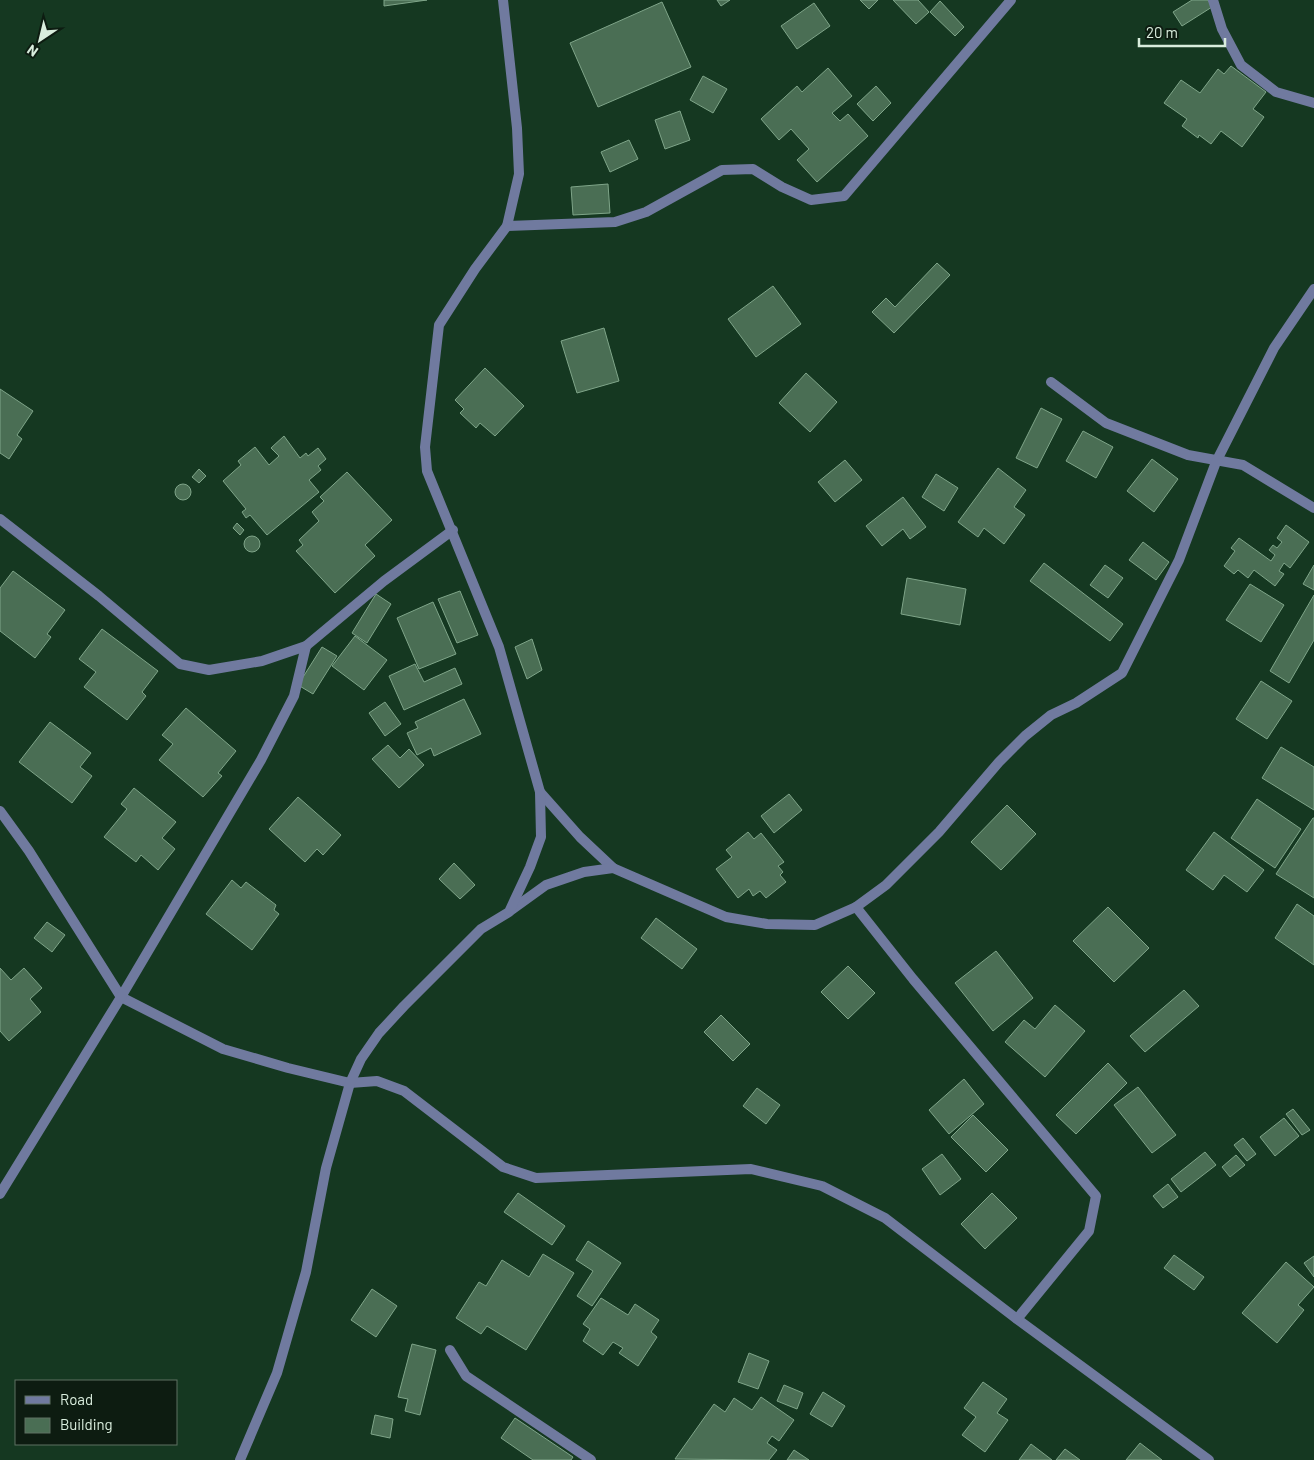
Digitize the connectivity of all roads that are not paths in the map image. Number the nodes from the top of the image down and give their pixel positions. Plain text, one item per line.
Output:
1 (502, 0) edge
2 (1010, 0) edge
3 (1214, 0) edge
4 (1314, 103) edge
5 (507, 226) junction
6 (1314, 289) edge
7 (1051, 382) dead end
8 (1216, 462) junction
9 (1314, 508) edge
10 (0, 519) edge
11 (453, 530) junction
12 (306, 646) junction
13 (540, 792) junction
14 (0, 811) edge
15 (613, 868) junction
16 (856, 907) junction
17 (509, 912) junction
18 (121, 997) junction
19 (350, 1083) junction
20 (0, 1194) edge
21 (1017, 1319) junction
22 (450, 1350) dead end
23 (240, 1460) edge
24 (591, 1460) edge
25 (1209, 1460) edge

1 - 5 street
2 - 5 street
3 - 4 street
5 - 11 street
6 - 8 street
7 - 8 street
8 - 9 street
8 - 16 street
10 - 12 street
11 - 12 street
11 - 13 street
12 - 18 street
13 - 15 street
13 - 17 street
14 - 18 street
15 - 16 street
15 - 17 street
16 - 21 street
17 - 19 street
18 - 19 street
18 - 20 street
19 - 21 street
19 - 23 street
21 - 25 street
22 - 24 street

